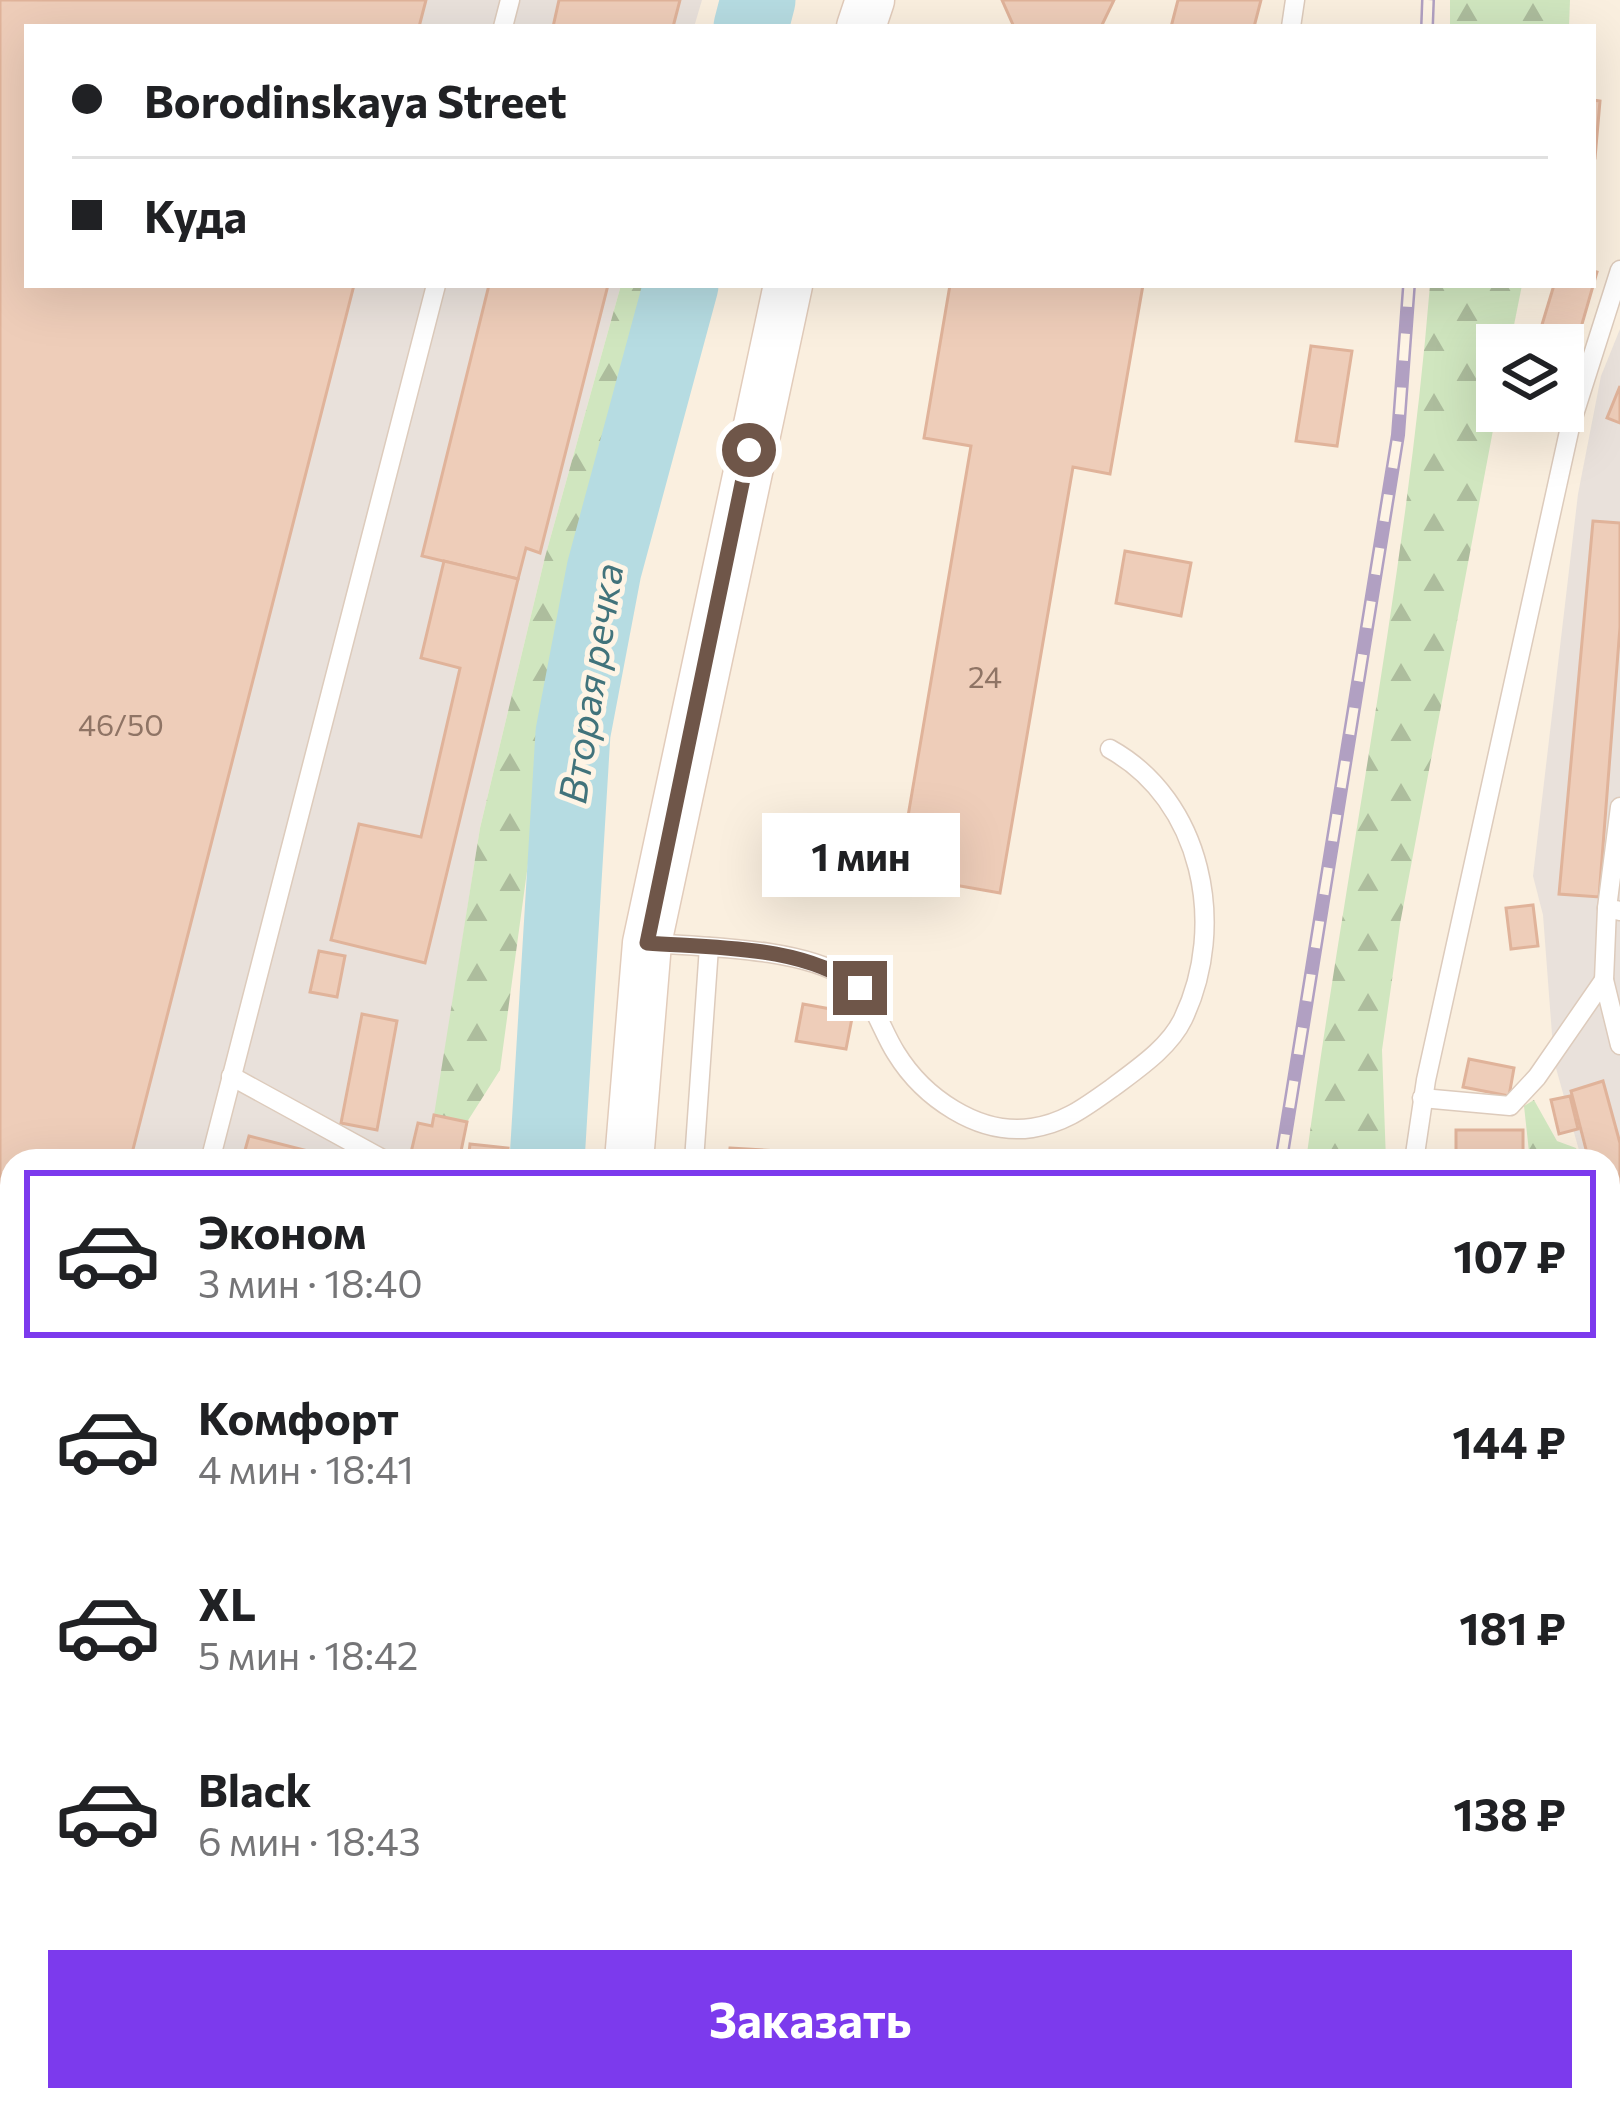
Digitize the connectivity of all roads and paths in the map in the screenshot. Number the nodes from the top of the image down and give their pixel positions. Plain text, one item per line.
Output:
1 (1620, 270) edge
2 (435, 288) edge
3 (787, 288) edge
4 (1110, 749) dead end
5 (1620, 807) edge
6 (1613, 909) edge
7 (647, 943) junction
8 (709, 947) junction
9 (1604, 980) junction
10 (1620, 1045) edge
11 (231, 1076) junction
12 (1422, 1098) junction
13 (213, 1149) edge
14 (364, 1149) edge
15 (630, 1149) edge
16 (695, 1149) edge
17 (1416, 1149) edge

1 - 12 lane
2 - 11 lane
3 - 7 main road
4 - 8 lane
5 - 6 lane
6 - 9 lane
7 - 8 lane
7 - 15 main road
8 - 16 lane
9 - 10 lane
9 - 12 lane
11 - 13 lane
11 - 14 lane
12 - 17 lane

